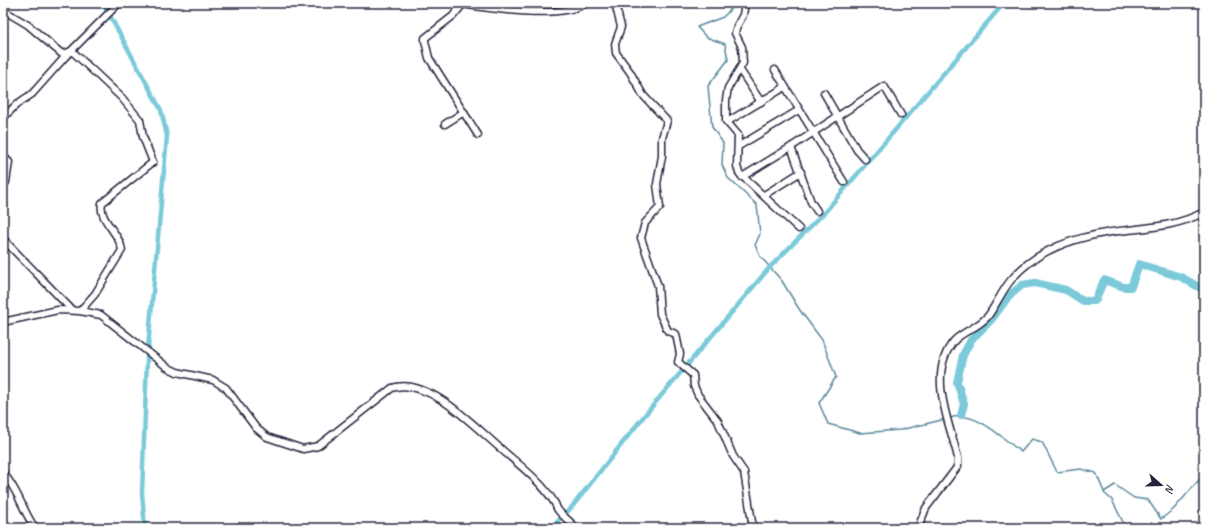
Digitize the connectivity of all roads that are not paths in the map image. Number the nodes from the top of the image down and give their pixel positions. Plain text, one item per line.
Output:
1 (455, 3) edge
2 (586, 3) edge
3 (615, 3) edge
4 (745, 3) edge
5 (463, 4) junction
6 (117, 6) edge
7 (3, 10) edge
8 (72, 51) junction
9 (740, 70) junction
10 (775, 70) dead end
11 (785, 87) junction
12 (824, 93) dead end
13 (761, 102) junction
14 (799, 110) junction
15 (464, 112) junction
16 (901, 115) dead end
17 (837, 117) junction
18 (3, 118) edge
19 (727, 122) junction
20 (445, 124) dead end
21 (813, 133) junction
22 (478, 135) dead end
23 (739, 146) junction
24 (791, 147) junction
25 (865, 160) dead end
26 (3, 161) edge
27 (801, 172) junction
28 (742, 177) junction
29 (844, 182) dead end
30 (3, 185) edge
31 (764, 195) junction
32 (817, 211) dead end
33 (1204, 212) edge
34 (799, 229) dead end
35 (3, 239) edge
36 (72, 310) junction
37 (80, 311) junction
38 (3, 322) edge
39 (3, 473) edge
40 (573, 526) edge
41 (35, 528) edge
42 (753, 528) edge
43 (918, 528) edge

1 - 5 street
2 - 5 street
3 - 42 street
4 - 9 street
5 - 15 street
6 - 8 street
7 - 8 street
8 - 18 street
8 - 37 street
9 - 13 street
9 - 19 street
10 - 11 street
11 - 13 street
11 - 14 street
12 - 17 street
13 - 19 street
14 - 21 street
14 - 23 street
15 - 20 street
15 - 22 street
16 - 17 street
17 - 21 street
17 - 25 street
19 - 23 street
21 - 24 street
21 - 29 street
23 - 28 street
24 - 27 street
24 - 28 street
26 - 30 street
27 - 31 street
27 - 32 street
28 - 31 street
31 - 34 street
33 - 43 street
35 - 36 street
36 - 37 street
36 - 38 street
37 - 40 street
39 - 41 street

